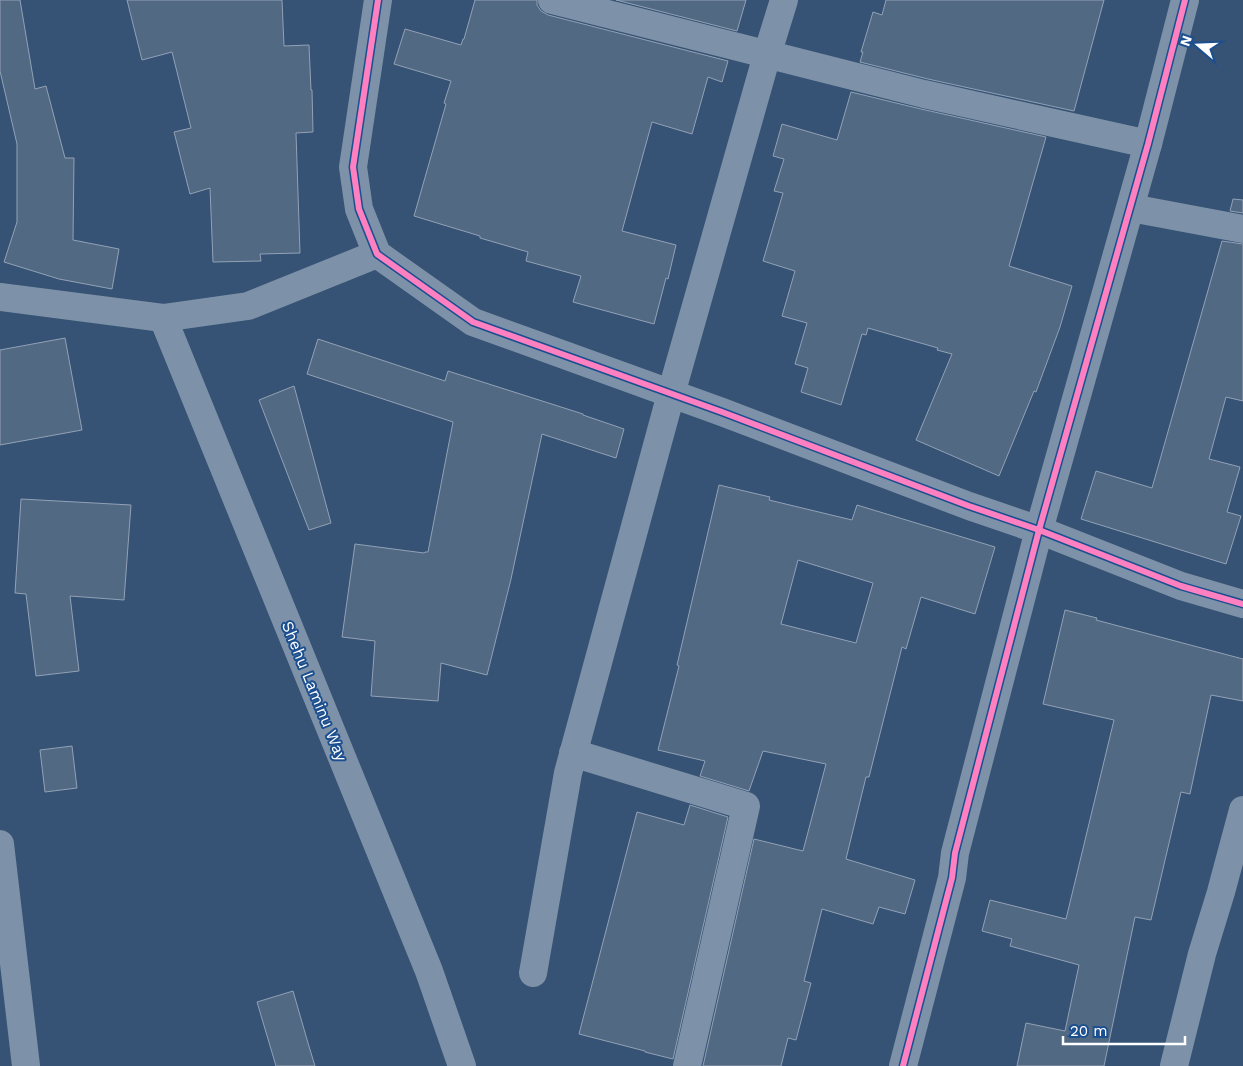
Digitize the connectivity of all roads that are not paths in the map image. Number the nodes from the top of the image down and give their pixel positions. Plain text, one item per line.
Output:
1 (378, 0) edge
2 (552, 0) edge
3 (784, 0) edge
4 (1186, 0) edge
5 (767, 54) junction
6 (1148, 144) junction
7 (1131, 208) junction
8 (1243, 229) edge
9 (377, 254) junction
10 (0, 297) edge
11 (163, 318) junction
12 (671, 394) junction
13 (1039, 530) junction
14 (1243, 604) edge
15 (573, 753) junction
16 (1243, 810) edge
17 (0, 844) edge
18 (533, 973) dead end
19 (26, 1066) edge
20 (462, 1066) edge
21 (687, 1066) edge
22 (903, 1066) edge
23 (1174, 1066) edge

1 - 9 street
2 - 5 street
3 - 5 street
4 - 6 street
5 - 6 street
5 - 12 street
6 - 7 street
7 - 8 street
7 - 13 street
9 - 11 street
9 - 12 street
10 - 11 street
11 - 20 street, Shehu Laminu Way
12 - 13 street
12 - 15 street
13 - 14 street
13 - 22 street
15 - 18 street
15 - 21 street
16 - 23 street
17 - 19 street

